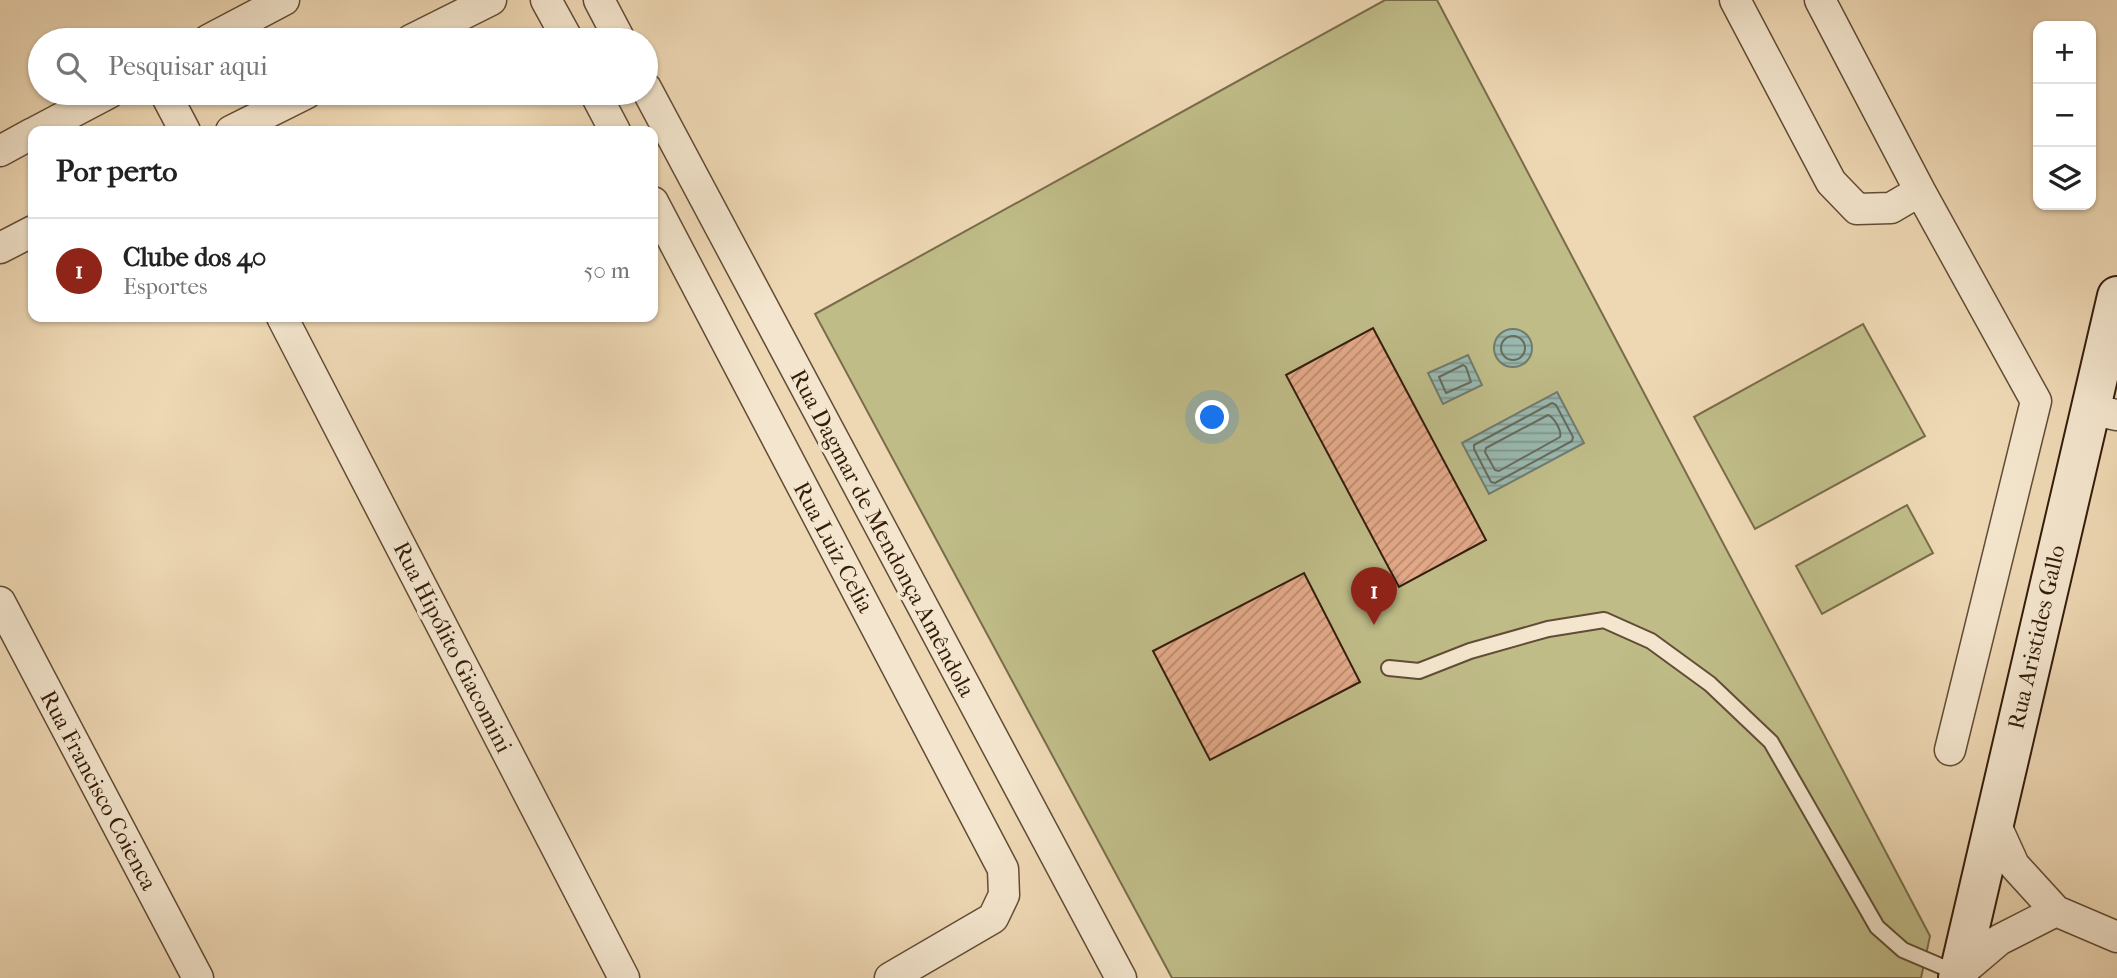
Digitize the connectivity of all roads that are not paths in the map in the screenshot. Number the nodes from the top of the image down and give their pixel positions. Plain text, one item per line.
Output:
1 (491, 0) edge
2 (546, 0) edge
3 (599, 0) edge
4 (1735, 0) edge
5 (1820, 0) edge
6 (267, 4) edge
7 (228, 28) edge
8 (435, 28) edge
9 (561, 28) edge
10 (614, 28) edge
11 (86, 105) edge
12 (172, 105) edge
13 (283, 105) edge
14 (601, 105) edge
15 (655, 105) edge
16 (46, 126) edge
17 (183, 126) edge
18 (241, 126) edge
19 (612, 126) edge
20 (28, 136) edge
21 (0, 151) edge
22 (1920, 191) junction
23 (658, 212) edge
24 (28, 234) edge
25 (0, 248) edge
26 (2117, 296) edge
27 (285, 322) edge
28 (2103, 412) edge
29 (0, 602) edge
30 (1389, 668) dead end
31 (1950, 750) dead end
32 (1994, 821) junction
33 (2056, 911) junction
34 (2117, 937) edge
35 (1958, 976) edge
36 (198, 978) edge
37 (624, 978) edge
38 (890, 978) edge
39 (1121, 978) edge

1 - 8 street
2 - 9 street
3 - 10 street
4 - 22 street
5 - 22 street
6 - 7 street
11 - 16 street
12 - 17 street
13 - 18 street
14 - 19 street
15 - 39 street, Rua Dagmar de Mendonça Amêndola
20 - 21 street
22 - 31 street
23 - 38 street, Rua Luiz Celia
24 - 25 street
26 - 28 street, Rua Aristides Gallo
27 - 37 street, Rua Hipólito Giacomini
28 - 32 street, Rua Aristides Gallo
29 - 36 street, Rua Francisco Coienca
30 - 35 lane
32 - 33 street
32 - 35 street, Rua Aristides Gallo
33 - 34 street
33 - 35 street

